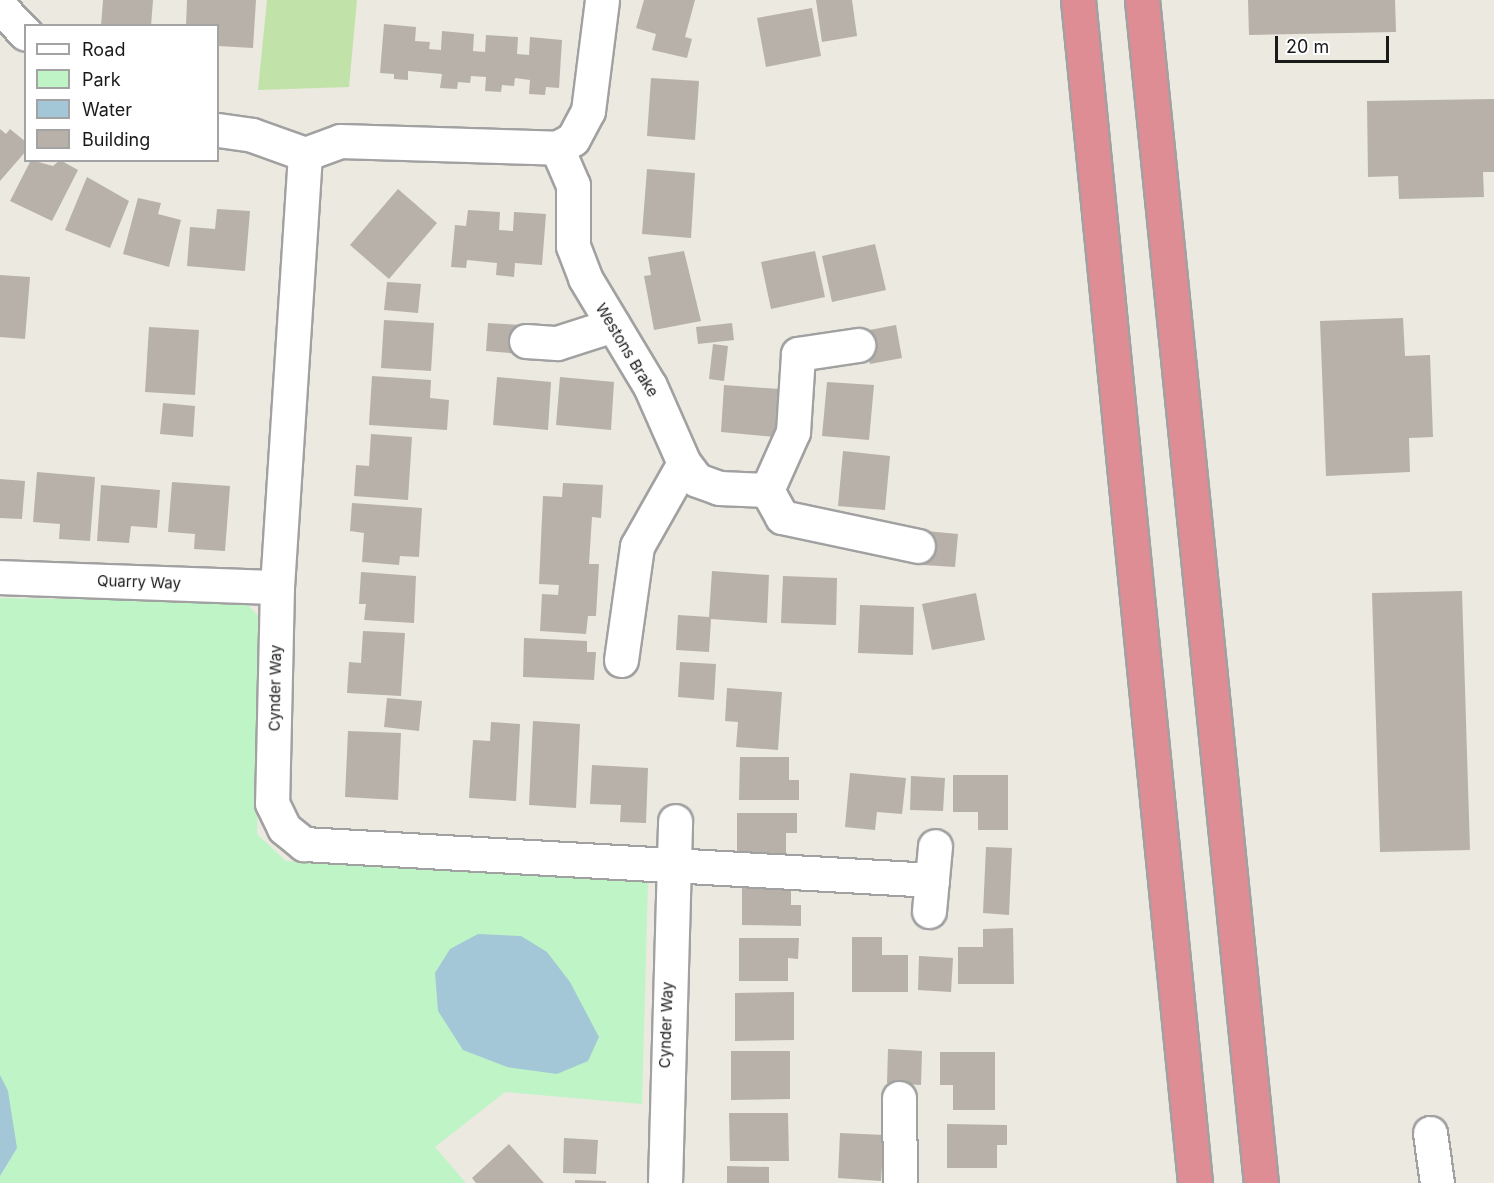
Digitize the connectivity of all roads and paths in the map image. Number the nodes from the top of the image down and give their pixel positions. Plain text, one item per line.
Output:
1 (602, 0) edge
2 (1078, 0) edge
3 (1142, 0) edge
4 (0, 7) edge
5 (24, 32) edge
6 (219, 130) edge
7 (557, 148) junction
8 (305, 154) junction
9 (613, 325) junction
10 (526, 341) dead end
11 (858, 345) dead end
12 (684, 463) junction
13 (767, 490) junction
14 (918, 546) dead end
15 (0, 576) edge
16 (277, 587) junction
17 (621, 660) dead end
18 (675, 821) dead end
19 (935, 846) dead end
20 (671, 866) junction
21 (899, 1098) dead end
22 (1430, 1133) dead end
23 (665, 1183) edge
24 (900, 1183) edge
25 (1195, 1183) edge
26 (1261, 1183) edge
27 (1437, 1183) edge

1 - 7 street
2 - 25 highway
3 - 26 highway
4 - 5 street
6 - 8 street
7 - 8 street
7 - 9 street, Westons Brake
8 - 16 street, Cynder Way
9 - 10 street
9 - 12 street, Westons Brake
11 - 13 street
12 - 13 street, Westons Brake
12 - 17 street
13 - 14 street
15 - 16 street, Quarry Way
16 - 20 street, Cynder Way
18 - 20 street, Cynder Way
19 - 20 street
20 - 23 street, Cynder Way
21 - 24 street
22 - 27 street

